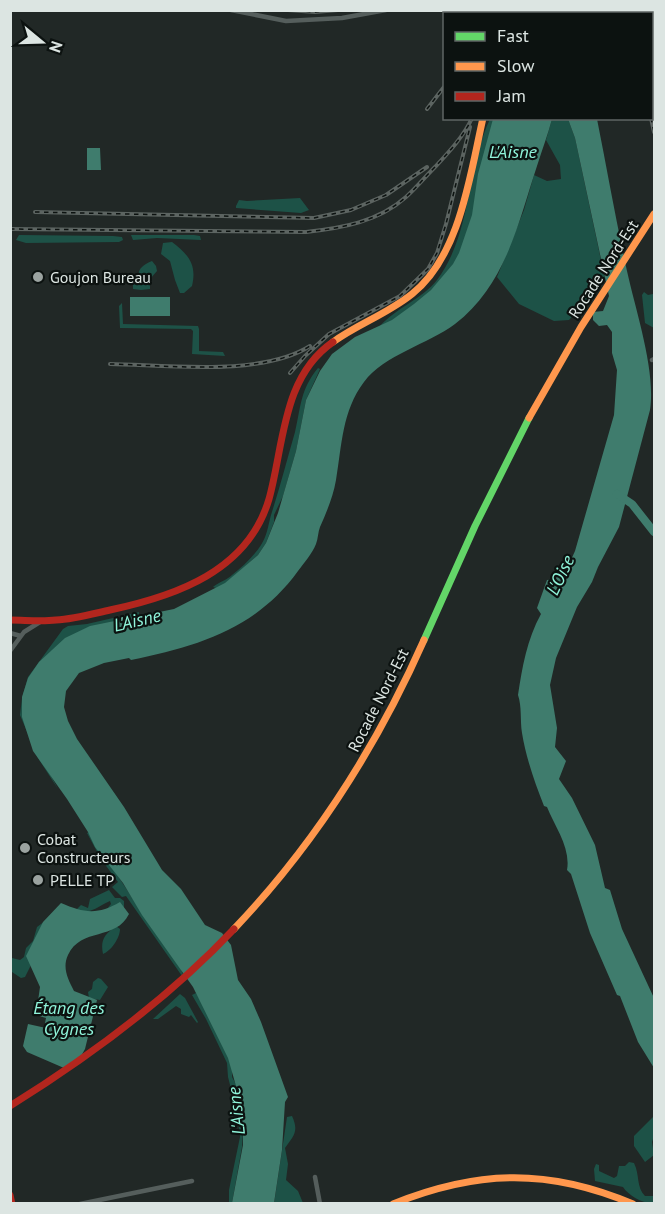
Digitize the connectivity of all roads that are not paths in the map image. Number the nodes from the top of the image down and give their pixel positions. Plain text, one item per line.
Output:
1 (231, 10) edge
2 (386, 10) edge
3 (482, 120) edge
4 (654, 214) edge
5 (14, 620) edge
6 (45, 620) junction
7 (10, 633) edge
8 (22, 634) junction
9 (10, 651) edge
10 (10, 1106) edge
11 (315, 1177) dead end
12 (192, 1181) dead end
13 (10, 1195) edge
14 (12, 1203) edge
15 (80, 1203) edge
16 (320, 1203) edge
17 (393, 1203) edge
18 (633, 1203) edge

1 - 2 street
3 - 6 main road
4 - 10 main road, Rocade Nord-Est
5 - 6 main road
5 - 8 street
6 - 8 street
7 - 8 street
8 - 9 street
11 - 16 street
12 - 15 street
13 - 14 main road
17 - 18 main road

